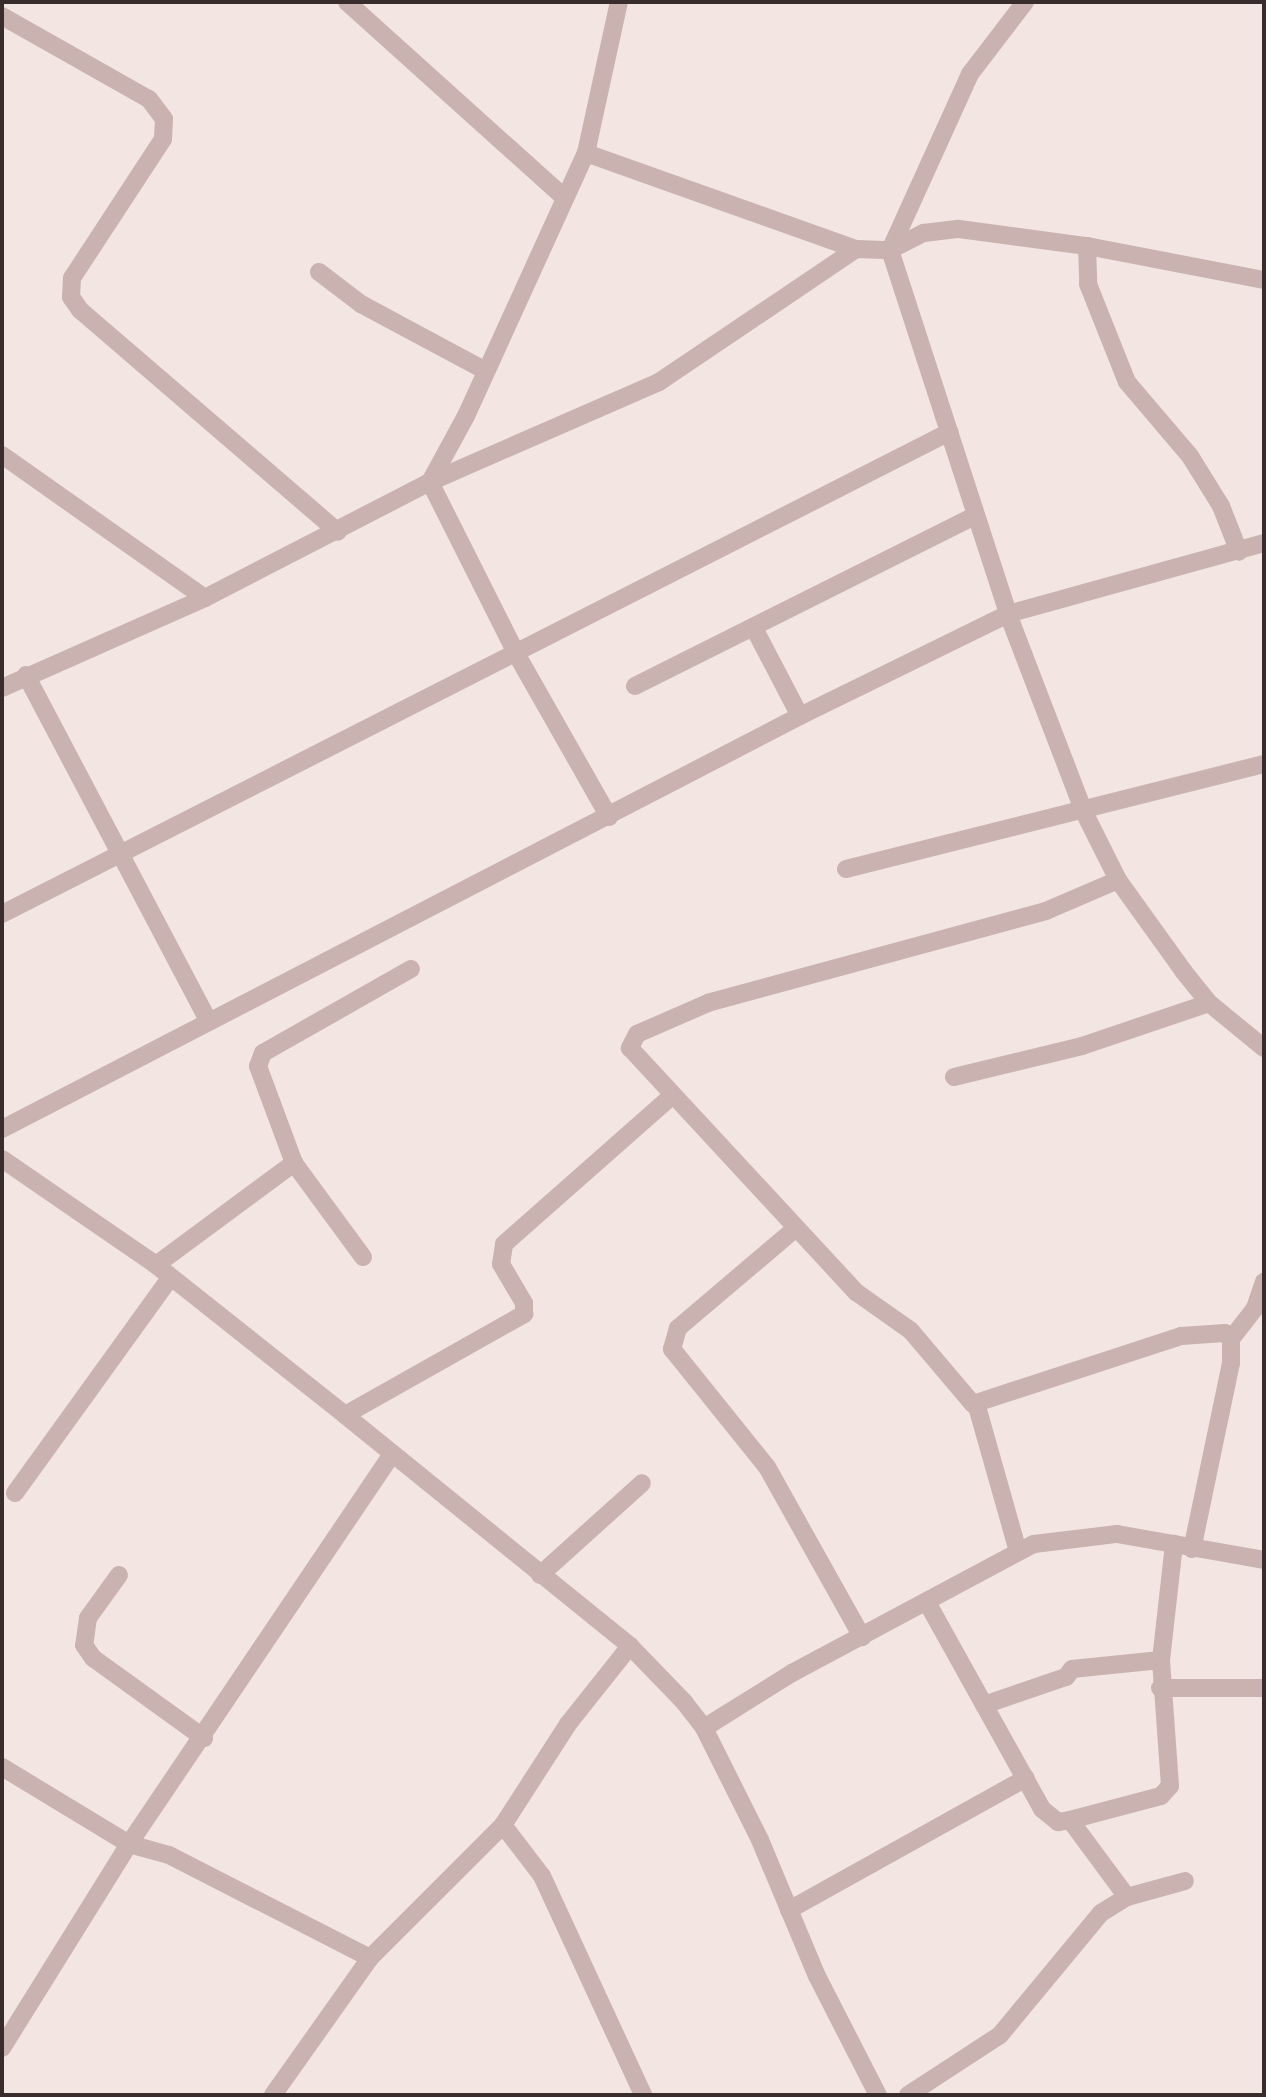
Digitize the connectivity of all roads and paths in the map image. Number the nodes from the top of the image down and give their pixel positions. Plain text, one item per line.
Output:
1 (347, 2) edge
2 (619, 2) edge
3 (1025, 2) edge
4 (2, 16) edge
5 (586, 153) junction
6 (565, 198) junction
7 (1087, 246) junction
8 (856, 249) junction
9 (890, 250) junction
10 (319, 272) dead end
11 (1264, 280) edge
12 (486, 371) junction
13 (949, 432) junction
14 (2, 454) edge
15 (430, 482) junction
16 (976, 515) junction
17 (338, 532) junction
18 (1264, 543) edge
19 (1239, 552) junction
20 (205, 598) junction
21 (1008, 614) junction
22 (755, 629) junction
23 (516, 653) junction
24 (26, 675) junction
25 (635, 686) dead end
26 (2, 688) edge
27 (800, 716) junction
28 (1264, 764) edge
29 (1084, 812) junction
30 (608, 817) junction
31 (121, 854) junction
32 (846, 869) dead end
33 (1118, 880) junction
34 (2, 914) edge
35 (411, 969) dead end
36 (1209, 1003) junction
37 (209, 1022) junction
38 (1264, 1048) edge
39 (954, 1077) dead end
40 (671, 1096) junction
41 (2, 1129) edge
42 (2, 1158) edge
43 (294, 1163) junction
44 (796, 1228) junction
45 (363, 1257) dead end
46 (156, 1265) junction
47 (170, 1277) junction
48 (1264, 1282) edge
49 (1231, 1339) junction
50 (976, 1403) junction
51 (345, 1415) junction
52 (392, 1454) junction
53 (642, 1483) dead end
54 (15, 1493) dead end
55 (1174, 1544) junction
56 (1192, 1549) junction
57 (1018, 1551) junction
58 (1264, 1560) edge
59 (119, 1575) dead end
60 (540, 1575) junction
61 (928, 1604) junction
62 (862, 1637) junction
63 (629, 1646) junction
64 (1161, 1660) junction
65 (1160, 1688) junction
66 (1264, 1688) edge
67 (984, 1704) junction
68 (704, 1728) junction
69 (204, 1738) junction
70 (2, 1767) edge
71 (1026, 1778) junction
72 (1070, 1820) junction
73 (503, 1825) junction
74 (129, 1844) junction
75 (1185, 1881) dead end
76 (1127, 1897) junction
77 (789, 1910) junction
78 (370, 1958) junction
79 (2, 2048) edge
80 (273, 2095) edge
81 (643, 2095) edge
82 (878, 2095) edge
83 (908, 2095) edge

1 - 6 street
2 - 5 street
3 - 9 street
4 - 17 street
5 - 6 street
5 - 8 street
6 - 12 street
7 - 9 street
7 - 11 street
7 - 19 street
8 - 9 street
8 - 15 street
9 - 13 street
10 - 12 street
12 - 15 street
13 - 16 street
13 - 23 street
14 - 20 street
15 - 17 street
15 - 23 street
16 - 21 street
16 - 22 street
17 - 20 street
18 - 19 street
19 - 21 street
20 - 24 street
21 - 27 street
21 - 29 street
22 - 25 street
22 - 27 street
23 - 30 street
23 - 31 street
24 - 26 street
24 - 31 street
27 - 30 street
28 - 29 street
29 - 32 street
29 - 33 street
30 - 37 street
31 - 34 street
31 - 37 street
33 - 36 street
33 - 40 street
35 - 43 street
36 - 38 street
36 - 39 street
37 - 41 street
40 - 44 street
40 - 51 street
42 - 46 street
43 - 45 street
43 - 46 street
44 - 50 street
44 - 62 street
46 - 47 street
47 - 51 street
47 - 54 street
48 - 49 street
49 - 50 street
49 - 56 street
50 - 57 street
51 - 52 street
52 - 60 street
52 - 69 street
53 - 60 street
55 - 56 street
55 - 57 street
55 - 64 street
56 - 58 street
57 - 61 street
59 - 69 street
60 - 63 street
61 - 62 street
61 - 67 street
62 - 68 street
63 - 68 street
63 - 73 street
64 - 65 street
64 - 67 street
65 - 66 street
65 - 72 street
67 - 71 street
68 - 77 street
69 - 74 street
70 - 74 street
71 - 72 street
71 - 77 street
72 - 76 street
73 - 78 street
73 - 81 street
74 - 78 street
74 - 79 street
75 - 76 street
76 - 83 street
77 - 82 street
78 - 80 street

